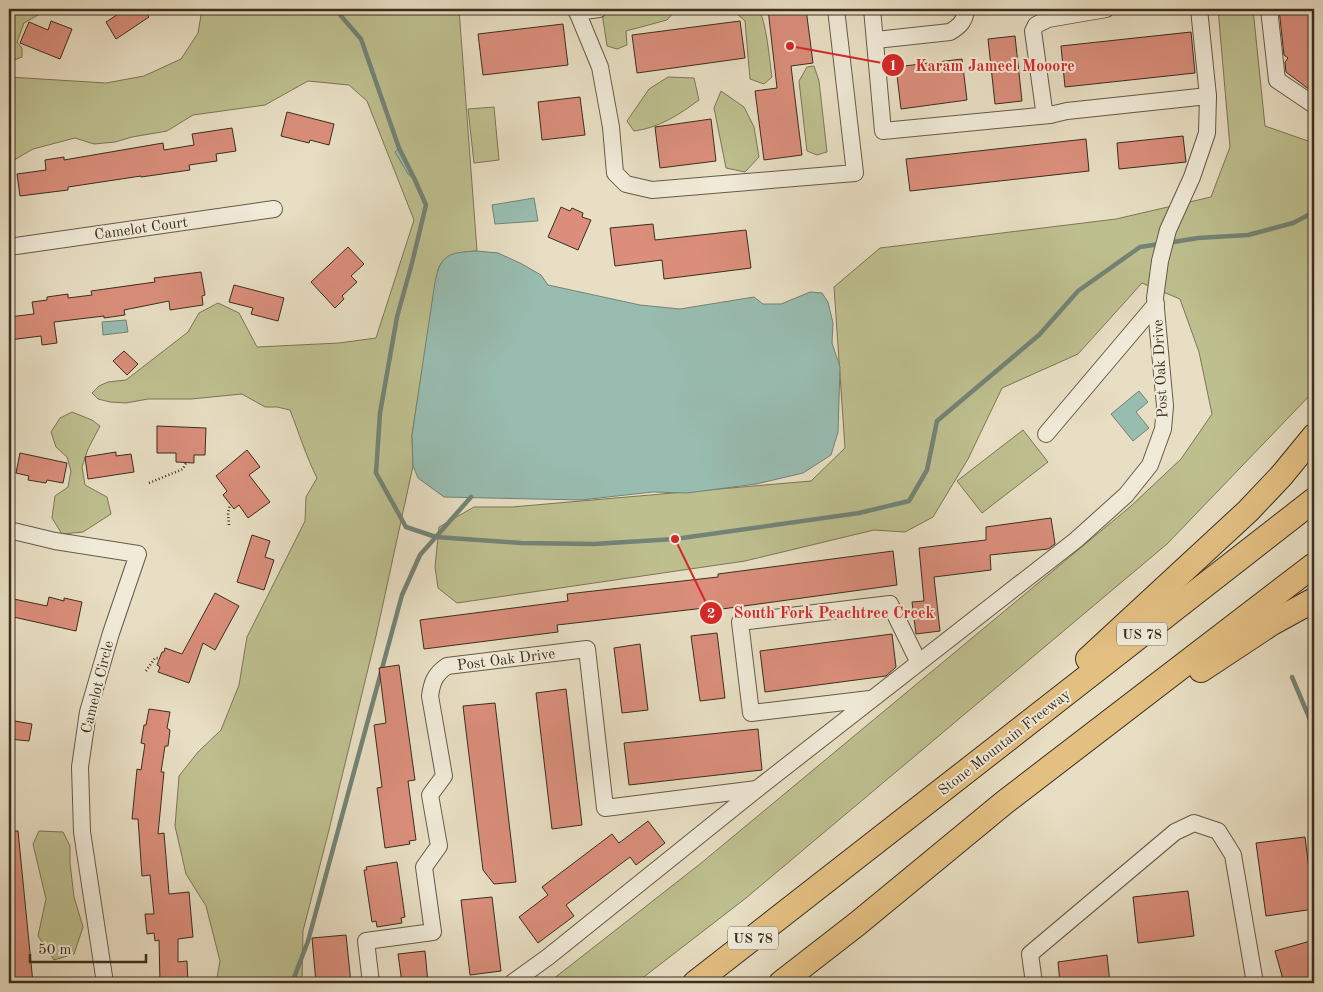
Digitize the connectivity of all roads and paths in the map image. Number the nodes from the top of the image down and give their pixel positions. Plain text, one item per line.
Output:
1 (599, 9) edge
2 (836, 9) edge
3 (872, 9) edge
4 (966, 9) edge
5 (1106, 9) edge
6 (1199, 9) edge
7 (1269, 9) edge
8 (576, 10) edge
9 (876, 40) junction
10 (1208, 96) junction
11 (1314, 105) edge
12 (1050, 115) junction
13 (274, 209) dead end
14 (9, 247) edge
15 (1156, 304) junction
16 (1046, 434) dead end
17 (1314, 436) edge
18 (186, 463) dead end
19 (148, 483) dead end
20 (1314, 500) edge
21 (230, 505) dead end
22 (229, 524) dead end
23 (9, 530) edge
24 (1314, 565) edge
25 (1314, 600) edge
26 (160, 658) dead end
27 (918, 661) junction
28 (146, 671) dead end
29 (871, 699) junction
30 (970, 769) junction
31 (757, 788) junction
32 (1005, 802) junction
33 (105, 983) edge
34 (371, 983) edge
35 (512, 983) edge
36 (695, 983) edge
37 (781, 983) edge
38 (1034, 983) edge
39 (1254, 983) edge

1 - 8 street
2 - 8 street
3 - 9 street
4 - 9 street
5 - 12 street
6 - 10 street, Post Oak Drive
7 - 11 street
9 - 12 street
10 - 12 street
10 - 15 street, Post Oak Drive
13 - 14 street, Camelot Court
15 - 16 street
15 - 27 street, Post Oak Drive
17 - 30 highway
18 - 19 path
20 - 30 highway, Stone Mountain Freeway / US 78
21 - 22 path
23 - 33 street, Camelot Circle
24 - 32 highway
25 - 32 highway
26 - 28 path
27 - 29 street, Post Oak Drive
27 - 29 street
29 - 31 street, Post Oak Drive
30 - 36 highway, Stone Mountain Freeway / US 78
31 - 34 street, Post Oak Drive
31 - 35 street, Post Oak Drive
32 - 37 highway
38 - 39 street

